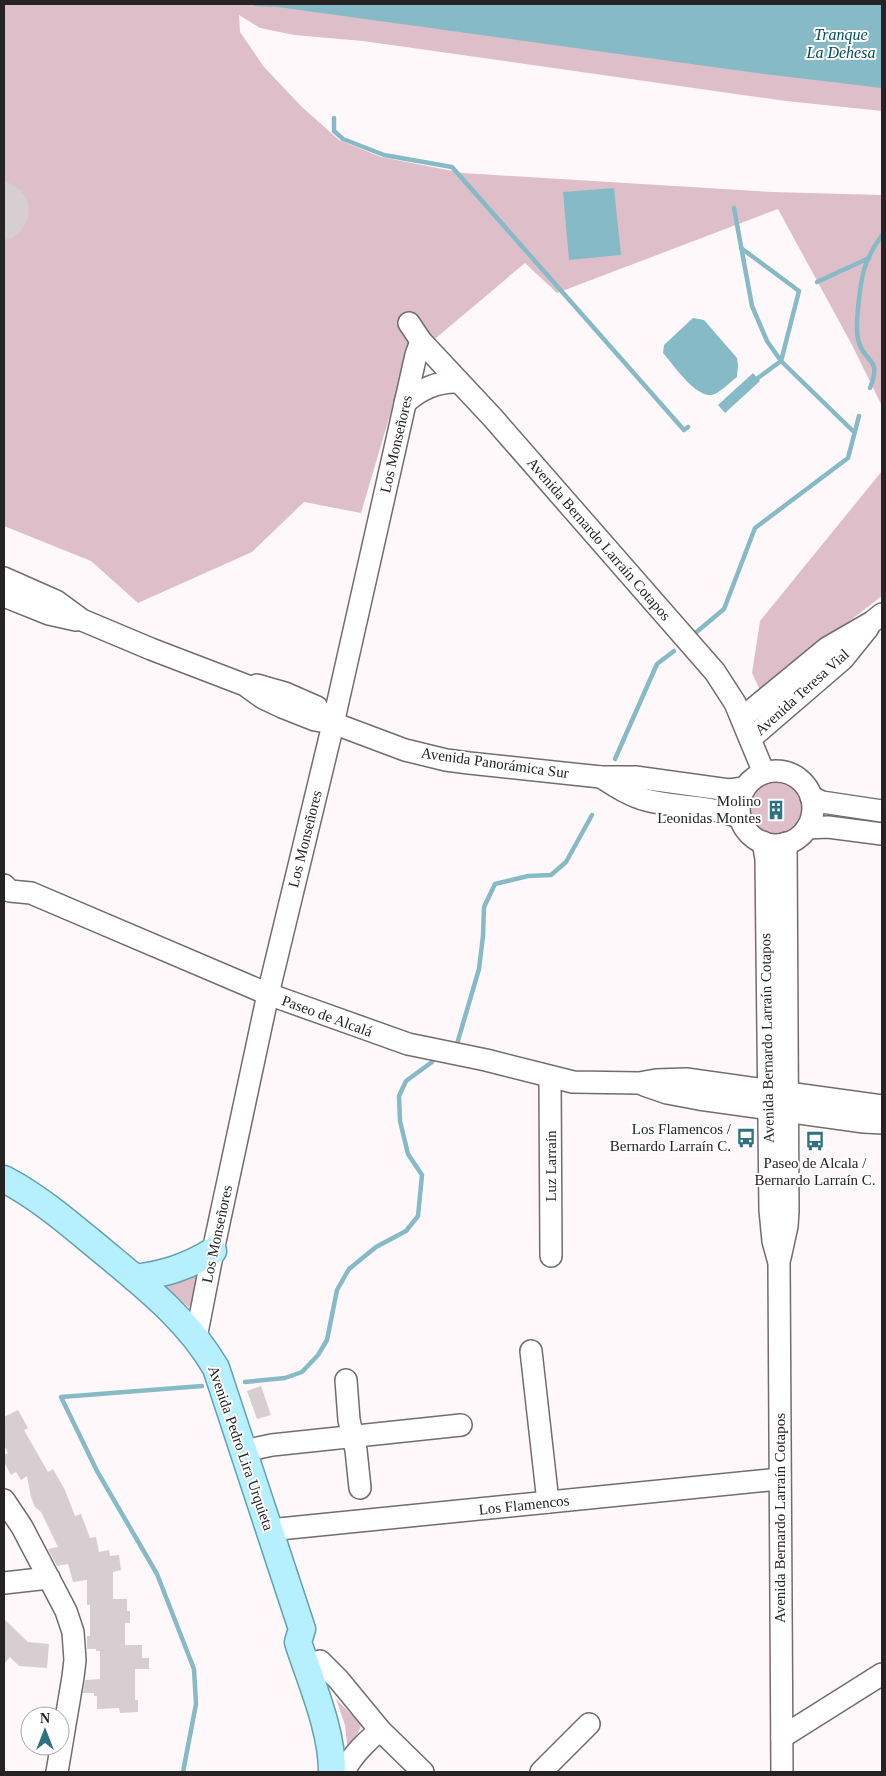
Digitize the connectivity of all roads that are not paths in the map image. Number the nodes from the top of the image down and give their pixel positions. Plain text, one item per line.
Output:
1 (409, 323) dead end
2 (421, 341) junction
3 (460, 382) junction
4 (405, 403) junction
5 (5, 586) edge
6 (877, 618) edge
7 (742, 718) junction
8 (333, 723) junction
9 (750, 739) junction
10 (764, 773) junction
11 (601, 777) junction
12 (744, 788) junction
13 (811, 797) junction
14 (882, 811) edge
15 (740, 818) junction
16 (807, 828) junction
17 (882, 834) edge
18 (763, 842) junction
19 (786, 843) junction
20 (4, 876) edge
21 (4, 885) edge
22 (32, 892) junction
23 (777, 982) junction
24 (268, 994) junction
25 (550, 1077) junction
26 (778, 1101) junction
27 (882, 1106) edge
28 (882, 1123) edge
29 (4, 1179) edge
30 (213, 1251) junction
31 (551, 1256) dead end
32 (135, 1278) junction
33 (196, 1338) junction
34 (531, 1351) dead end
35 (346, 1380) dead end
36 (461, 1426) dead end
37 (353, 1436) junction
38 (244, 1451) junction
39 (779, 1479) junction
40 (360, 1488) dead end
41 (4, 1500) edge
42 (548, 1502) junction
43 (269, 1530) junction
44 (49, 1578) junction
45 (4, 1583) edge
46 (302, 1629) junction
47 (320, 1662) junction
48 (882, 1674) edge
49 (590, 1724) dead end
50 (380, 1730) junction
51 (782, 1738) junction
52 (57, 1772) edge
53 (332, 1772) edge
54 (343, 1772) edge
55 (423, 1772) edge
56 (541, 1772) edge
57 (782, 1772) edge

1 - 2 street, Avenida Bernardo Larraín Cotapos
2 - 3 street, Avenida Bernardo Larraín Cotapos
2 - 4 street, Los Monseñores
3 - 4 street
3 - 7 street, Avenida Bernardo Larraín Cotapos
4 - 8 street, Los Monseñores
5 - 8 street, Avenida Panorámica Sur
6 - 7 street, Avenida Teresa Vial
6 - 9 street, Avenida Teresa Vial
7 - 9 street, Avenida Bernardo Larraín Cotapos
8 - 11 street, Avenida Panorámica Sur
8 - 24 street, Los Monseñores
9 - 10 street, Avenida Bernardo Larraín Cotapos
10 - 12 street
10 - 13 street
11 - 12 street, Avenida Panorámica Sur
11 - 15 street, Avenida Panorámica Sur
12 - 15 street
13 - 14 street
13 - 16 street
15 - 18 street
16 - 17 street
16 - 19 street
18 - 19 street
18 - 23 street, Avenida Bernardo Larraín Cotapos
19 - 23 street, Avenida Bernardo Larraín Cotapos
20 - 22 street, Paseo de Alcalá
21 - 22 street, Paseo de Alcalá
22 - 24 street, Paseo de Alcalá
23 - 26 street, Avenida Bernardo Larraín Cotapos
24 - 25 street, Paseo de Alcalá
24 - 30 street, Los Monseñores
25 - 26 street, Paseo de Alcalá
25 - 31 street, Luz Larraín
26 - 27 street, Paseo de Alcalá
26 - 28 street, Paseo de Alcalá
26 - 39 street, Avenida Bernardo Larraín Cotapos
29 - 32 main road, Avenida Pedro Lira Urquieta
30 - 32 main road
30 - 33 street, Los Monseñores
32 - 33 main road, Avenida Pedro Lira Urquieta
33 - 38 main road, Avenida Pedro Lira Urquieta
34 - 42 street
35 - 37 street
36 - 37 street
37 - 38 street
37 - 40 street
38 - 43 main road, Avenida Pedro Lira Urquieta
39 - 42 street, Los Flamencos
39 - 51 street, Avenida Bernardo Larraín Cotapos
41 - 44 street
42 - 43 street, Los Flamencos
43 - 46 main road, Avenida Pedro Lira Urquieta
44 - 45 street
44 - 52 street
46 - 47 main road, Avenida Pedro Lira Urquieta
46 - 53 main road, Avenida Pedro Lira Urquieta
47 - 50 street
47 - 54 main road, Avenida Pedro Lira Urquieta
48 - 51 street
49 - 56 street
50 - 54 street
50 - 55 street
51 - 57 street, Avenida Bernardo Larraín Cotapos

